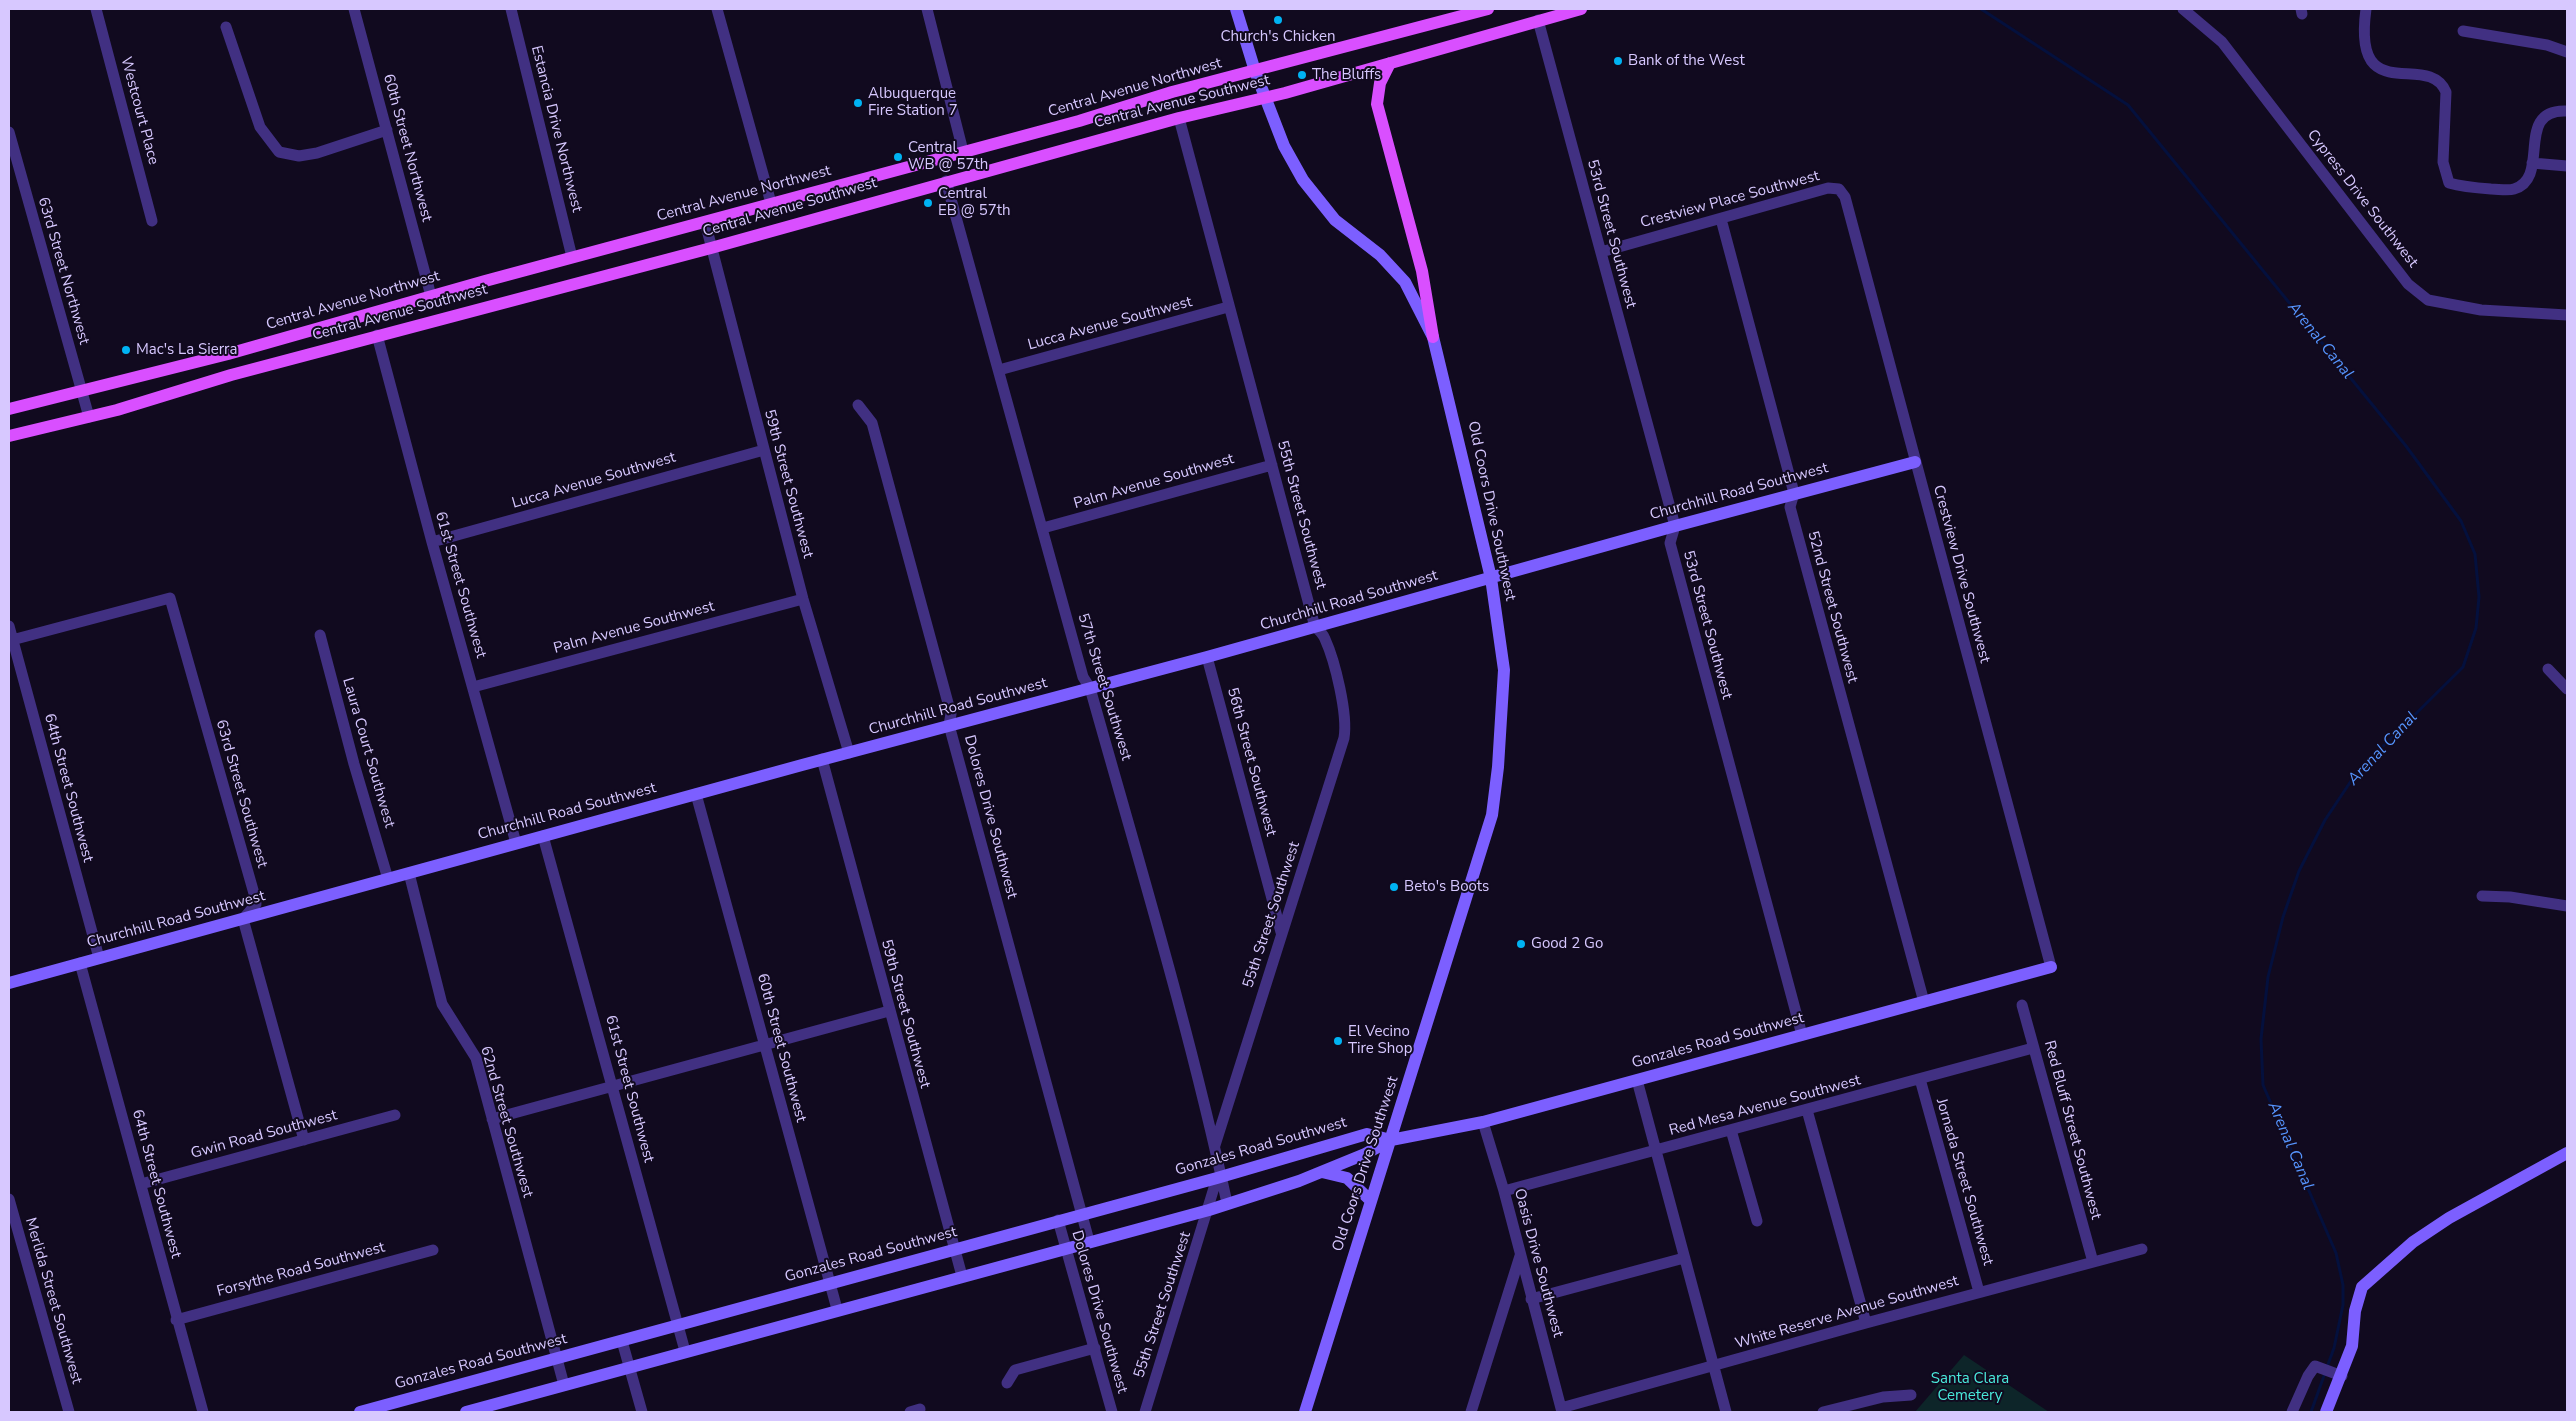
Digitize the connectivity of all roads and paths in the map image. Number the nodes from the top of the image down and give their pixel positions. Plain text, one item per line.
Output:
1 (96, 9) edge
2 (354, 9) edge
3 (511, 9) edge
4 (716, 9) edge
5 (926, 9) edge
6 (1236, 9) edge
7 (1488, 9) edge
8 (1581, 9) edge
9 (2183, 9) edge
10 (2366, 9) edge
11 (1538, 20) junction
12 (226, 27) dead end
13 (2463, 31) dead end
14 (2567, 52) edge
15 (1390, 63) junction
16 (1254, 71) junction
17 (1265, 97) junction
18 (2567, 111) edge
19 (1179, 118) junction
20 (387, 130) junction
21 (9, 132) edge
22 (963, 151) junction
23 (2532, 162) junction
24 (2567, 166) edge
25 (946, 181) junction
26 (1839, 189) joint
27 (771, 203) junction
28 (1721, 218) junction
29 (152, 221) dead end
30 (705, 222) junction
31 (711, 248) junction
32 (1600, 252) junction
33 (572, 257) junction
34 (431, 296) junction
35 (1228, 307) junction
36 (2567, 315) edge
37 (377, 335) junction
38 (1433, 337) junction
39 (999, 370) junction
40 (81, 390) junction
41 (858, 405) dead end
42 (9, 409) edge
43 (88, 417) junction
44 (9, 436) edge
45 (764, 450) junction
46 (1915, 462) junction
47 (1272, 465) junction
48 (1794, 494) junction
49 (1675, 526) junction
50 (1043, 528) junction
51 (432, 542) junction
52 (1491, 578) junction
53 (803, 599) junction
54 (9, 626) edge
55 (1315, 627) junction
56 (320, 635) dead end
57 (12, 640) junction
58 (1207, 658) junction
59 (2548, 669) dead end
60 (473, 687) junction
61 (1090, 688) junction
62 (2567, 689) edge
63 (949, 725) junction
64 (848, 753) junction
65 (822, 759) junction
66 (696, 794) junction
67 (543, 836) junction
68 (516, 843) junction
69 (409, 873) junction
70 (388, 879) junction
71 (2482, 896) dead end
72 (2567, 906) edge
73 (243, 919) junction
74 (1282, 932) junction
75 (99, 958) junction
76 (80, 963) junction
77 (2051, 967) joint
78 (9, 983) edge
79 (1924, 1002) junction
80 (2022, 1005) dead end
81 (888, 1011) junction
82 (1802, 1035) junction
83 (765, 1044) junction
84 (2033, 1048) junction
85 (1920, 1079) junction
86 (1637, 1080) junction
87 (612, 1087) junction
88 (1807, 1110) junction
89 (396, 1115) dead end
90 (492, 1119) junction
91 (1483, 1122) junction
92 (1731, 1130) junction
93 (304, 1140) junction
94 (1391, 1140) junction
95 (1216, 1145) junction
96 (1656, 1151) junction
97 (2567, 1154) edge
98 (1322, 1172) junction
99 (1219, 1177) junction
100 (141, 1184) junction
101 (1504, 1191) junction
102 (9, 1199) edge
103 (1371, 1201) junction
104 (1227, 1203) junction
105 (1209, 1210) junction
106 (1081, 1213) junction
107 (1058, 1220) junction
108 (1757, 1221) dead end
109 (1089, 1242) junction
110 (1066, 1248) junction
111 (2142, 1249) dead end
112 (433, 1250) dead end
113 (954, 1250) junction
114 (1520, 1256) junction
115 (1684, 1258) junction
116 (2093, 1262) junction
117 (962, 1276) junction
118 (830, 1284) junction
119 (1979, 1292) junction
120 (1531, 1299) junction
121 (837, 1309) junction
122 (176, 1320) junction
123 (1866, 1323) junction
124 (678, 1326) junction
125 (622, 1341) junction
126 (1095, 1348) junction
127 (685, 1351) junction
128 (556, 1358) junction
129 (1715, 1366) junction
130 (629, 1367) junction
131 (2339, 1375) junction
132 (1007, 1383) dead end
133 (564, 1385) junction
134 (1912, 1395) dead end
135 (1562, 1410) edge
136 (366, 1411) edge
137 (69, 1412) edge
138 (203, 1412) edge
139 (466, 1412) edge
140 (642, 1412) edge
141 (1112, 1412) edge
142 (1145, 1412) edge
143 (1305, 1412) edge
144 (1471, 1412) edge
145 (1726, 1412) edge
146 (1823, 1412) edge
147 (2292, 1412) edge
148 (2326, 1412) edge

1 - 29 street, Westcourt Place
2 - 20 street, 60th Street Northwest
3 - 33 street, Estancia Drive Northwest
4 - 27 street
5 - 22 street
6 - 16 street, Old Coors Drive Southwest
7 - 16 main road, Central Avenue Northwest
8 - 11 main road, Central Avenue Southwest
9 - 36 street, Cypress Drive Southwest
10 - 23 street
11 - 15 main road, Central Avenue Southwest
11 - 32 street, 53rd Street Southwest
12 - 20 street
13 - 14 street
15 - 17 main road, Central Avenue Southwest
15 - 38 main road
16 - 17 street, Old Coors Drive Southwest
16 - 22 main road, Central Avenue Northwest
17 - 19 main road, Central Avenue Southwest
17 - 38 street, Old Coors Drive Southwest
18 - 23 street
19 - 25 main road, Central Avenue Southwest
19 - 35 street, 55th Street Southwest
20 - 34 street, 60th Street Northwest
21 - 40 street, 63rd Street Northwest
22 - 27 main road, Central Avenue Northwest
23 - 24 street
25 - 31 main road, Central Avenue Southwest
25 - 39 street, 57th Street Southwest
26 - 28 street, Crestview Place Southwest
26 - 46 street, Crestview Drive Southwest
27 - 30 main road, Central Avenue Northwest
28 - 32 street, Crestview Place Southwest
28 - 48 street, 52nd Street Southwest
30 - 31 street, 59th Street Southwest
30 - 33 main road, Central Avenue Northwest
31 - 37 main road, Central Avenue Southwest
31 - 45 street, 59th Street Southwest
32 - 49 street, 53rd Street Southwest
33 - 34 main road, Central Avenue Northwest
34 - 40 main road, Central Avenue Northwest
35 - 39 street, Lucca Avenue Southwest
35 - 47 street, 55th Street Southwest
37 - 43 main road, Central Avenue Southwest
37 - 51 street, 61st Street Southwest
38 - 52 street, Old Coors Drive Southwest
39 - 50 street, 57th Street Southwest
40 - 42 main road, Central Avenue Northwest
40 - 43 street, 63rd Street Northwest
41 - 63 street, Dolores Drive Southwest
43 - 44 main road, Central Avenue Southwest
45 - 51 street, Lucca Avenue Southwest
45 - 53 street, 59th Street Southwest
46 - 48 street, Churchhill Road Southwest
46 - 77 street, Crestview Drive Southwest
47 - 50 street, Palm Avenue Southwest
47 - 55 street, 55th Street Southwest
48 - 49 street, Churchhill Road Southwest
48 - 79 street, 52nd Street Southwest
49 - 52 street, Churchhill Road Southwest
49 - 82 street, 53rd Street Southwest
50 - 61 street, 57th Street Southwest
51 - 60 street, 61st Street Southwest
52 - 55 street, Churchhill Road Southwest
52 - 94 street, Old Coors Drive Southwest
53 - 60 street, Palm Avenue Southwest
53 - 64 street, 59th Street Southwest
54 - 57 street, 64th Street Southwest
55 - 58 street, Churchhill Road Southwest
55 - 74 street, 55th Street Southwest
56 - 70 street, Laura Court Southwest
57 - 73 street, 63rd Street Southwest
57 - 75 street, 64th Street Southwest
58 - 61 street, Churchhill Road Southwest
58 - 74 street, 56th Street Southwest
59 - 62 street
60 - 68 street, 61st Street Southwest
61 - 63 street, Churchhill Road Southwest
61 - 95 street, 57th Street Southwest
63 - 64 street, Churchhill Road Southwest
63 - 106 street, Dolores Drive Southwest
64 - 65 street, Churchhill Road Southwest
65 - 66 street, Churchhill Road Southwest
65 - 81 street, 59th Street Southwest
66 - 67 street, Churchhill Road Southwest
66 - 83 street, 60th Street Southwest
67 - 68 street, Churchhill Road Southwest
67 - 87 street, 61st Street Southwest
68 - 69 street, Churchhill Road Southwest
69 - 70 street, Churchhill Road Southwest
69 - 90 street, 62nd Street Southwest
70 - 73 street, Churchhill Road Southwest
71 - 72 street
73 - 75 street, Churchhill Road Southwest
73 - 93 street
74 - 95 street, 55th Street Southwest
75 - 76 street, Churchhill Road Southwest
76 - 78 street, Churchhill Road Southwest
76 - 100 street, 64th Street Southwest
77 - 79 street, Gonzales Road Southwest
79 - 82 street, Gonzales Road Southwest
80 - 84 street, Red Bluff Street Southwest
81 - 83 street
81 - 113 street, 59th Street Southwest
82 - 86 street, Gonzales Road Southwest
83 - 87 street
83 - 118 street, 60th Street Southwest
84 - 85 street, Red Mesa Avenue Southwest
84 - 116 street, Red Bluff Street Southwest
85 - 88 street, Red Mesa Avenue Southwest
85 - 119 street, Jornada Street Southwest
86 - 91 street, Gonzales Road Southwest
86 - 96 street
87 - 90 street
87 - 124 street, 61st Street Southwest
88 - 92 street, Red Mesa Avenue Southwest
88 - 123 street
89 - 93 street, Gwin Road Southwest
90 - 128 street, 62nd Street Southwest
91 - 94 street, Gonzales Road Southwest
91 - 101 street, Oasis Drive Southwest
92 - 96 street, Red Mesa Avenue Southwest
92 - 108 street
93 - 100 street, Gwin Road Southwest
94 - 98 street, Gonzales Road Southwest
94 - 99 street, Gonzales Road Southwest
94 - 103 street, Old Coors Drive Southwest
95 - 99 street, 57th Street Southwest
96 - 101 street, Red Mesa Avenue Southwest
96 - 115 street
97 - 131 street
98 - 103 street
98 - 104 street, Gonzales Road Southwest
99 - 104 street, 57th Street Southwest
99 - 105 street, 55th Street Southwest
99 - 106 street, Gonzales Road Southwest
100 - 122 street, 64th Street Southwest
101 - 114 street, Oasis Drive Southwest
102 - 137 street, Merlida Street Southwest
103 - 143 street, Old Coors Drive Southwest
104 - 105 street, Gonzales Road Southwest
105 - 109 street, Gonzales Road Southwest
105 - 142 street, 55th Street Southwest
106 - 107 street, Gonzales Road Southwest
106 - 109 street, Dolores Drive Southwest
107 - 110 street, Dolores Drive Southwest
107 - 113 street, Gonzales Road Southwest
109 - 110 street, Gonzales Road Southwest
110 - 117 street, Gonzales Road Southwest
110 - 126 street, Dolores Drive Southwest
111 - 116 street, White Reserve Avenue Southwest
112 - 122 street, Forsythe Road Southwest
113 - 117 street, 59th Street Southwest
113 - 118 street, Gonzales Road Southwest
114 - 120 street, Oasis Drive Southwest
114 - 144 street
115 - 120 street
115 - 129 street
116 - 119 street, White Reserve Avenue Southwest
117 - 121 street, Gonzales Road Southwest
118 - 121 street, 60th Street Southwest
118 - 124 street, Gonzales Road Southwest
119 - 123 street, White Reserve Avenue Southwest
120 - 135 street, Oasis Drive Southwest
121 - 127 street, Gonzales Road Southwest
122 - 138 street, 64th Street Southwest
123 - 129 street, White Reserve Avenue Southwest
124 - 125 street, Gonzales Road Southwest
124 - 127 street, 61st Street Southwest
125 - 128 street, Gonzales Road Southwest
125 - 130 street
126 - 132 street
126 - 141 street, Dolores Drive Southwest
127 - 130 street, Gonzales Road Southwest
128 - 133 street, 62nd Street Southwest
128 - 136 street, Gonzales Road Southwest
129 - 135 street, White Reserve Avenue Southwest
129 - 145 street
130 - 133 street, Gonzales Road Southwest
130 - 140 street
131 - 147 street
131 - 148 street
133 - 139 street, Gonzales Road Southwest
134 - 146 street

